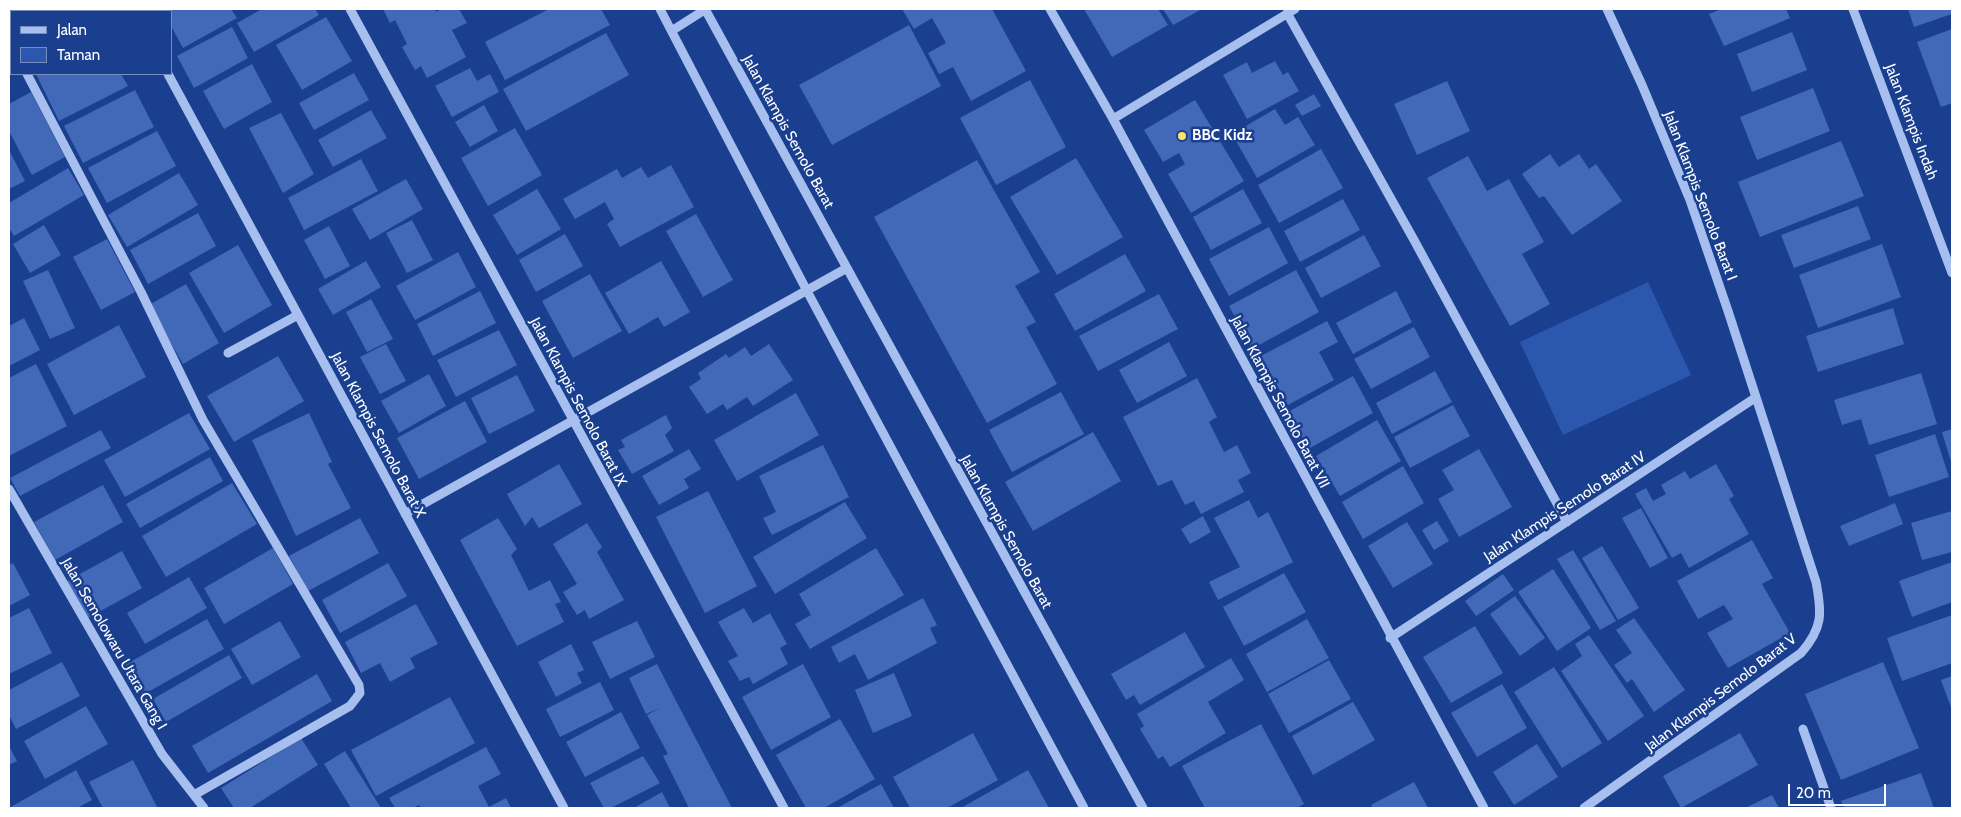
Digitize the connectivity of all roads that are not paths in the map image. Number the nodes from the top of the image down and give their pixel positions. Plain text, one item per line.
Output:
1 (350, 9) edge
2 (660, 9) edge
3 (706, 9) edge
4 (1050, 9) edge
5 (1607, 9) edge
6 (1853, 9) edge
7 (1291, 11) edge
8 (673, 30) junction
9 (28, 75) edge
10 (169, 75) edge
11 (1113, 119) junction
12 (847, 268) junction
13 (1952, 273) edge
14 (807, 291) junction
15 (298, 315) junction
16 (228, 352) dead end
17 (1755, 398) junction
18 (573, 422) junction
19 (9, 489) edge
20 (405, 514) junction
21 (1567, 522) junction
22 (1390, 638) junction
23 (1803, 729) dead end
24 (194, 795) junction
25 (204, 808) edge
26 (564, 808) edge
27 (784, 808) edge
28 (1084, 808) edge
29 (1143, 808) edge
30 (1484, 808) edge
31 (1584, 808) edge
32 (1831, 808) edge

1 - 18 street, Jalan Klampis Semolo Barat IX
2 - 8 street
3 - 8 street
3 - 12 street, Jalan Klampis Semolo Barat
4 - 11 street, Jalan Klampis Semolo Barat VII
5 - 17 street, Jalan Klampis Semolo Barat I
6 - 13 street, Jalan Klampis Indah
7 - 11 street
7 - 21 street
8 - 14 street
9 - 24 street
10 - 15 street, Jalan Klampis Semolo Barat X
11 - 22 street, Jalan Klampis Semolo Barat VII
12 - 14 street
12 - 29 street, Jalan Klampis Semolo Barat
14 - 18 street
14 - 28 street
15 - 16 street
15 - 20 street, Jalan Klampis Semolo Barat X
17 - 21 street, Jalan Klampis Semolo Barat IV
17 - 31 street, Jalan Klampis Semolo Barat V
18 - 20 street
18 - 27 street, Jalan Klampis Semolo Barat IX
19 - 24 street, Jalan Semolowaru Utara Gang I
20 - 26 street, Jalan Klampis Semolo Barat X
21 - 22 street, Jalan Klampis Semolo Barat IV
22 - 30 street, Jalan Klampis Semolo Barat VII
23 - 32 street
24 - 25 street, Jalan Semolowaru Utara Gang I

